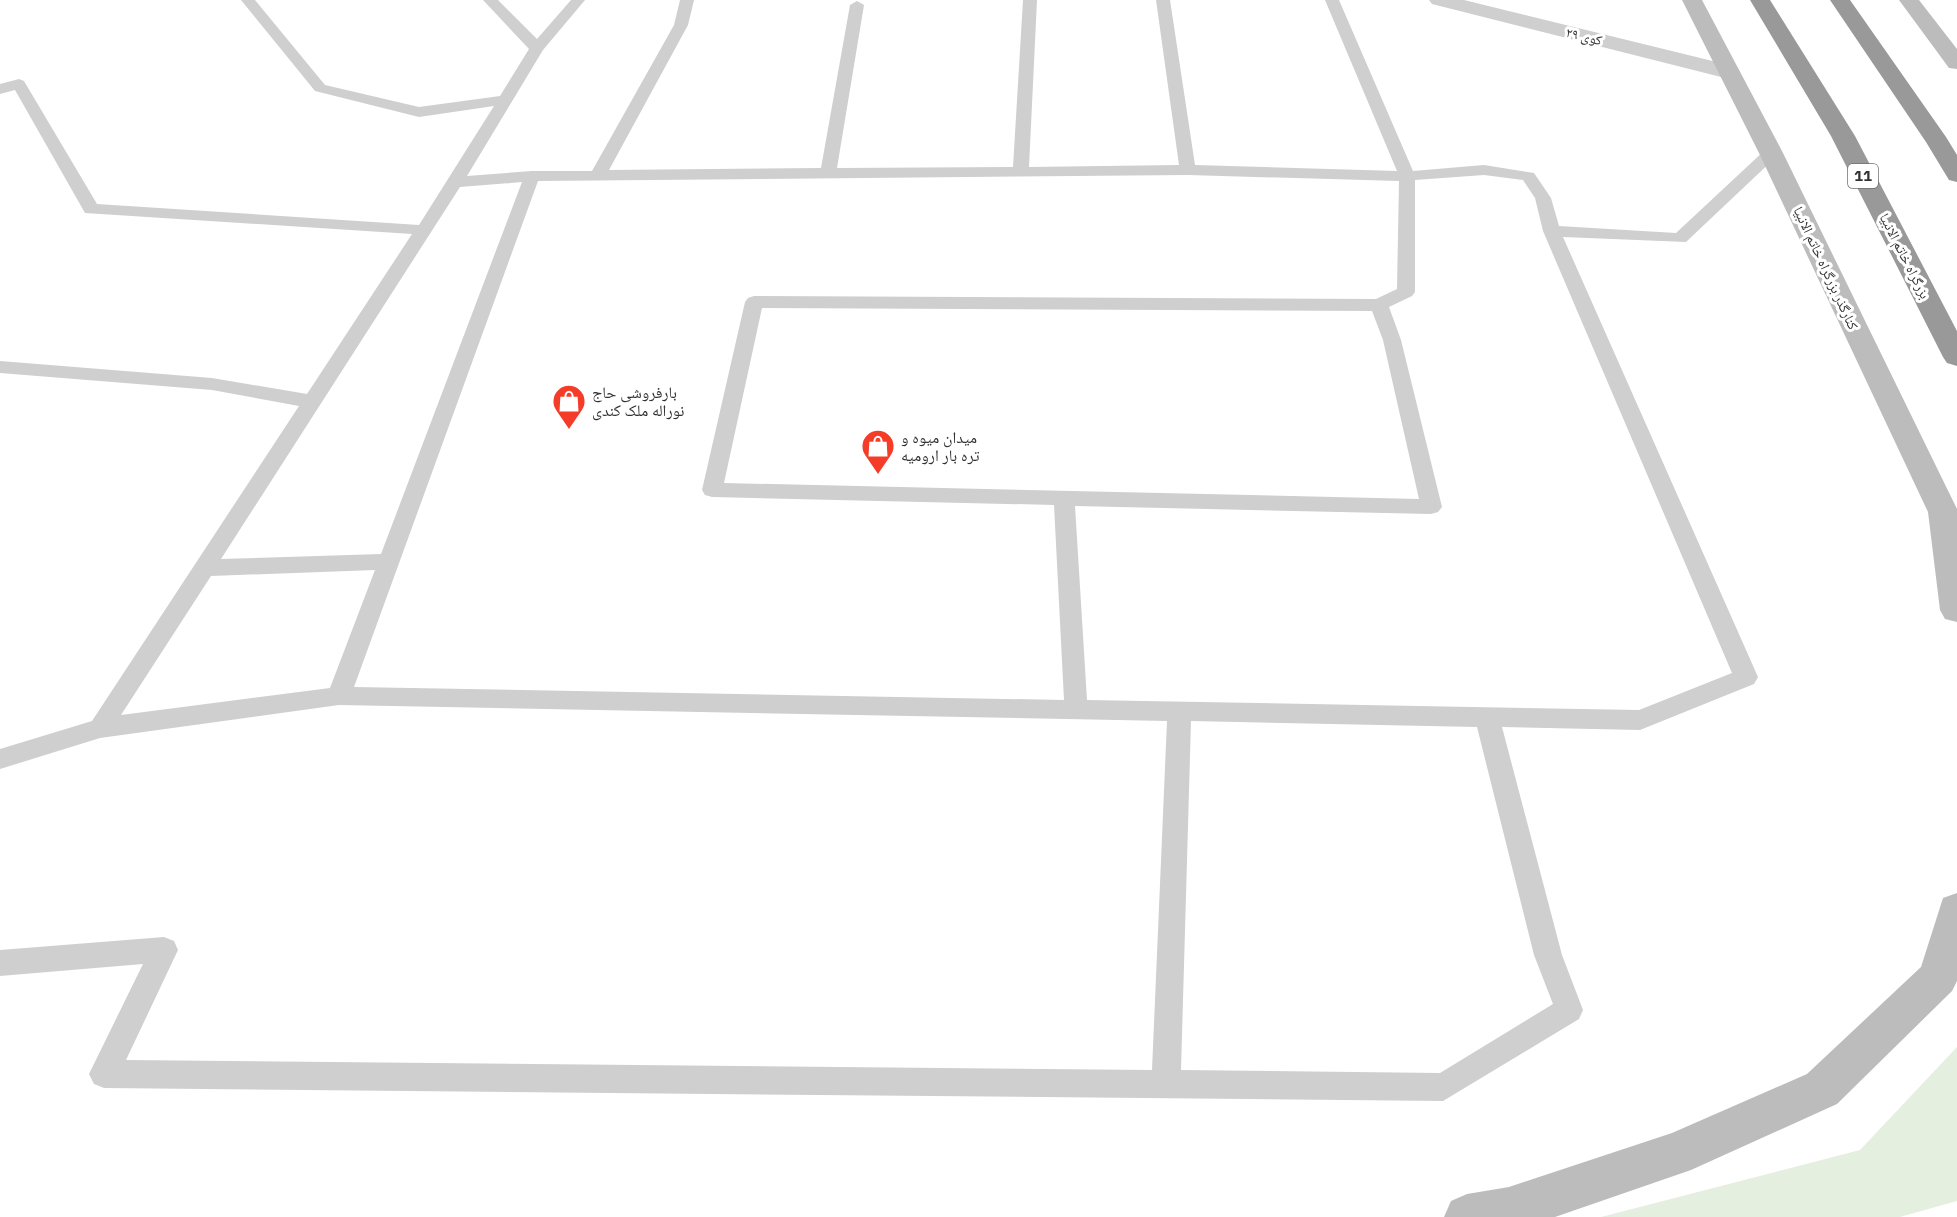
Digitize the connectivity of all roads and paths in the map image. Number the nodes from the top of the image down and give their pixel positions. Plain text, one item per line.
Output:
1 (249, 0) edge
2 (490, 0) edge
3 (578, 0) edge
4 (687, 0) edge
5 (1030, 0) edge
6 (1163, 0) edge
7 (1332, 0) edge
8 (1439, 0) edge
9 (1692, 0) edge
10 (1760, 0) edge
11 (1840, 0) edge
12 (1909, 0) edge
13 (856, 5) dead end
14 (537, 48) junction
15 (1954, 57) edge
16 (1729, 72) junction
17 (0, 88) edge
18 (506, 100) junction
19 (1771, 153) junction
20 (1188, 170) junction
21 (1021, 171) junction
22 (828, 173) junction
23 (598, 175) junction
24 (1957, 175) edge
25 (532, 176) junction
26 (1407, 176) junction
27 (456, 182) junction
28 (424, 230) junction
29 (1552, 231) junction
30 (1379, 305) junction
31 (1957, 357) edge
32 (0, 367) edge
33 (313, 402) junction
34 (1064, 499) junction
35 (1941, 508) junction
36 (1957, 537) edge
37 (389, 562) junction
38 (206, 568) junction
39 (1957, 610) edge
40 (339, 696) junction
41 (1076, 710) junction
42 (1179, 711) junction
43 (1487, 717) junction
44 (100, 728) junction
45 (0, 759) edge
46 (1957, 911) edge
47 (0, 963) edge
48 (1166, 1085) junction
49 (1467, 1217) edge

1 - 18 lane
2 - 14 lane
3 - 14 lane
4 - 23 lane
5 - 21 lane
6 - 20 lane
7 - 26 lane
8 - 16 street, کوی ۲۹
9 - 16 main road, کنارگذر بزرگراه خاتم الانبیا
10 - 31 highway, بزرگراه خاتم الانبیا / 11
11 - 24 highway
12 - 15 main road
13 - 22 lane
14 - 18 lane
16 - 19 main road, کنارگذر بزرگراه خاتم الانبیا
17 - 28 lane
18 - 27 lane
19 - 29 lane
19 - 35 main road, کنارگذر بزرگراه خاتم الانبیا
20 - 21 lane
20 - 26 lane
21 - 22 lane
22 - 23 lane
23 - 25 lane
25 - 27 lane
25 - 37 lane
26 - 29 lane
26 - 30 lane
27 - 28 lane
28 - 33 lane
29 - 43 lane
30 - 34 lane
30 - 34 lane
32 - 33 lane
33 - 38 lane
34 - 41 lane
35 - 36 main road, کنارگذر بزرگراه خاتم الانبیا
35 - 39 main road
37 - 38 lane
37 - 40 lane
38 - 44 lane
40 - 41 lane
40 - 44 lane
41 - 42 lane
42 - 43 lane
42 - 48 lane
43 - 48 lane
44 - 45 lane
46 - 49 main road
47 - 48 lane

